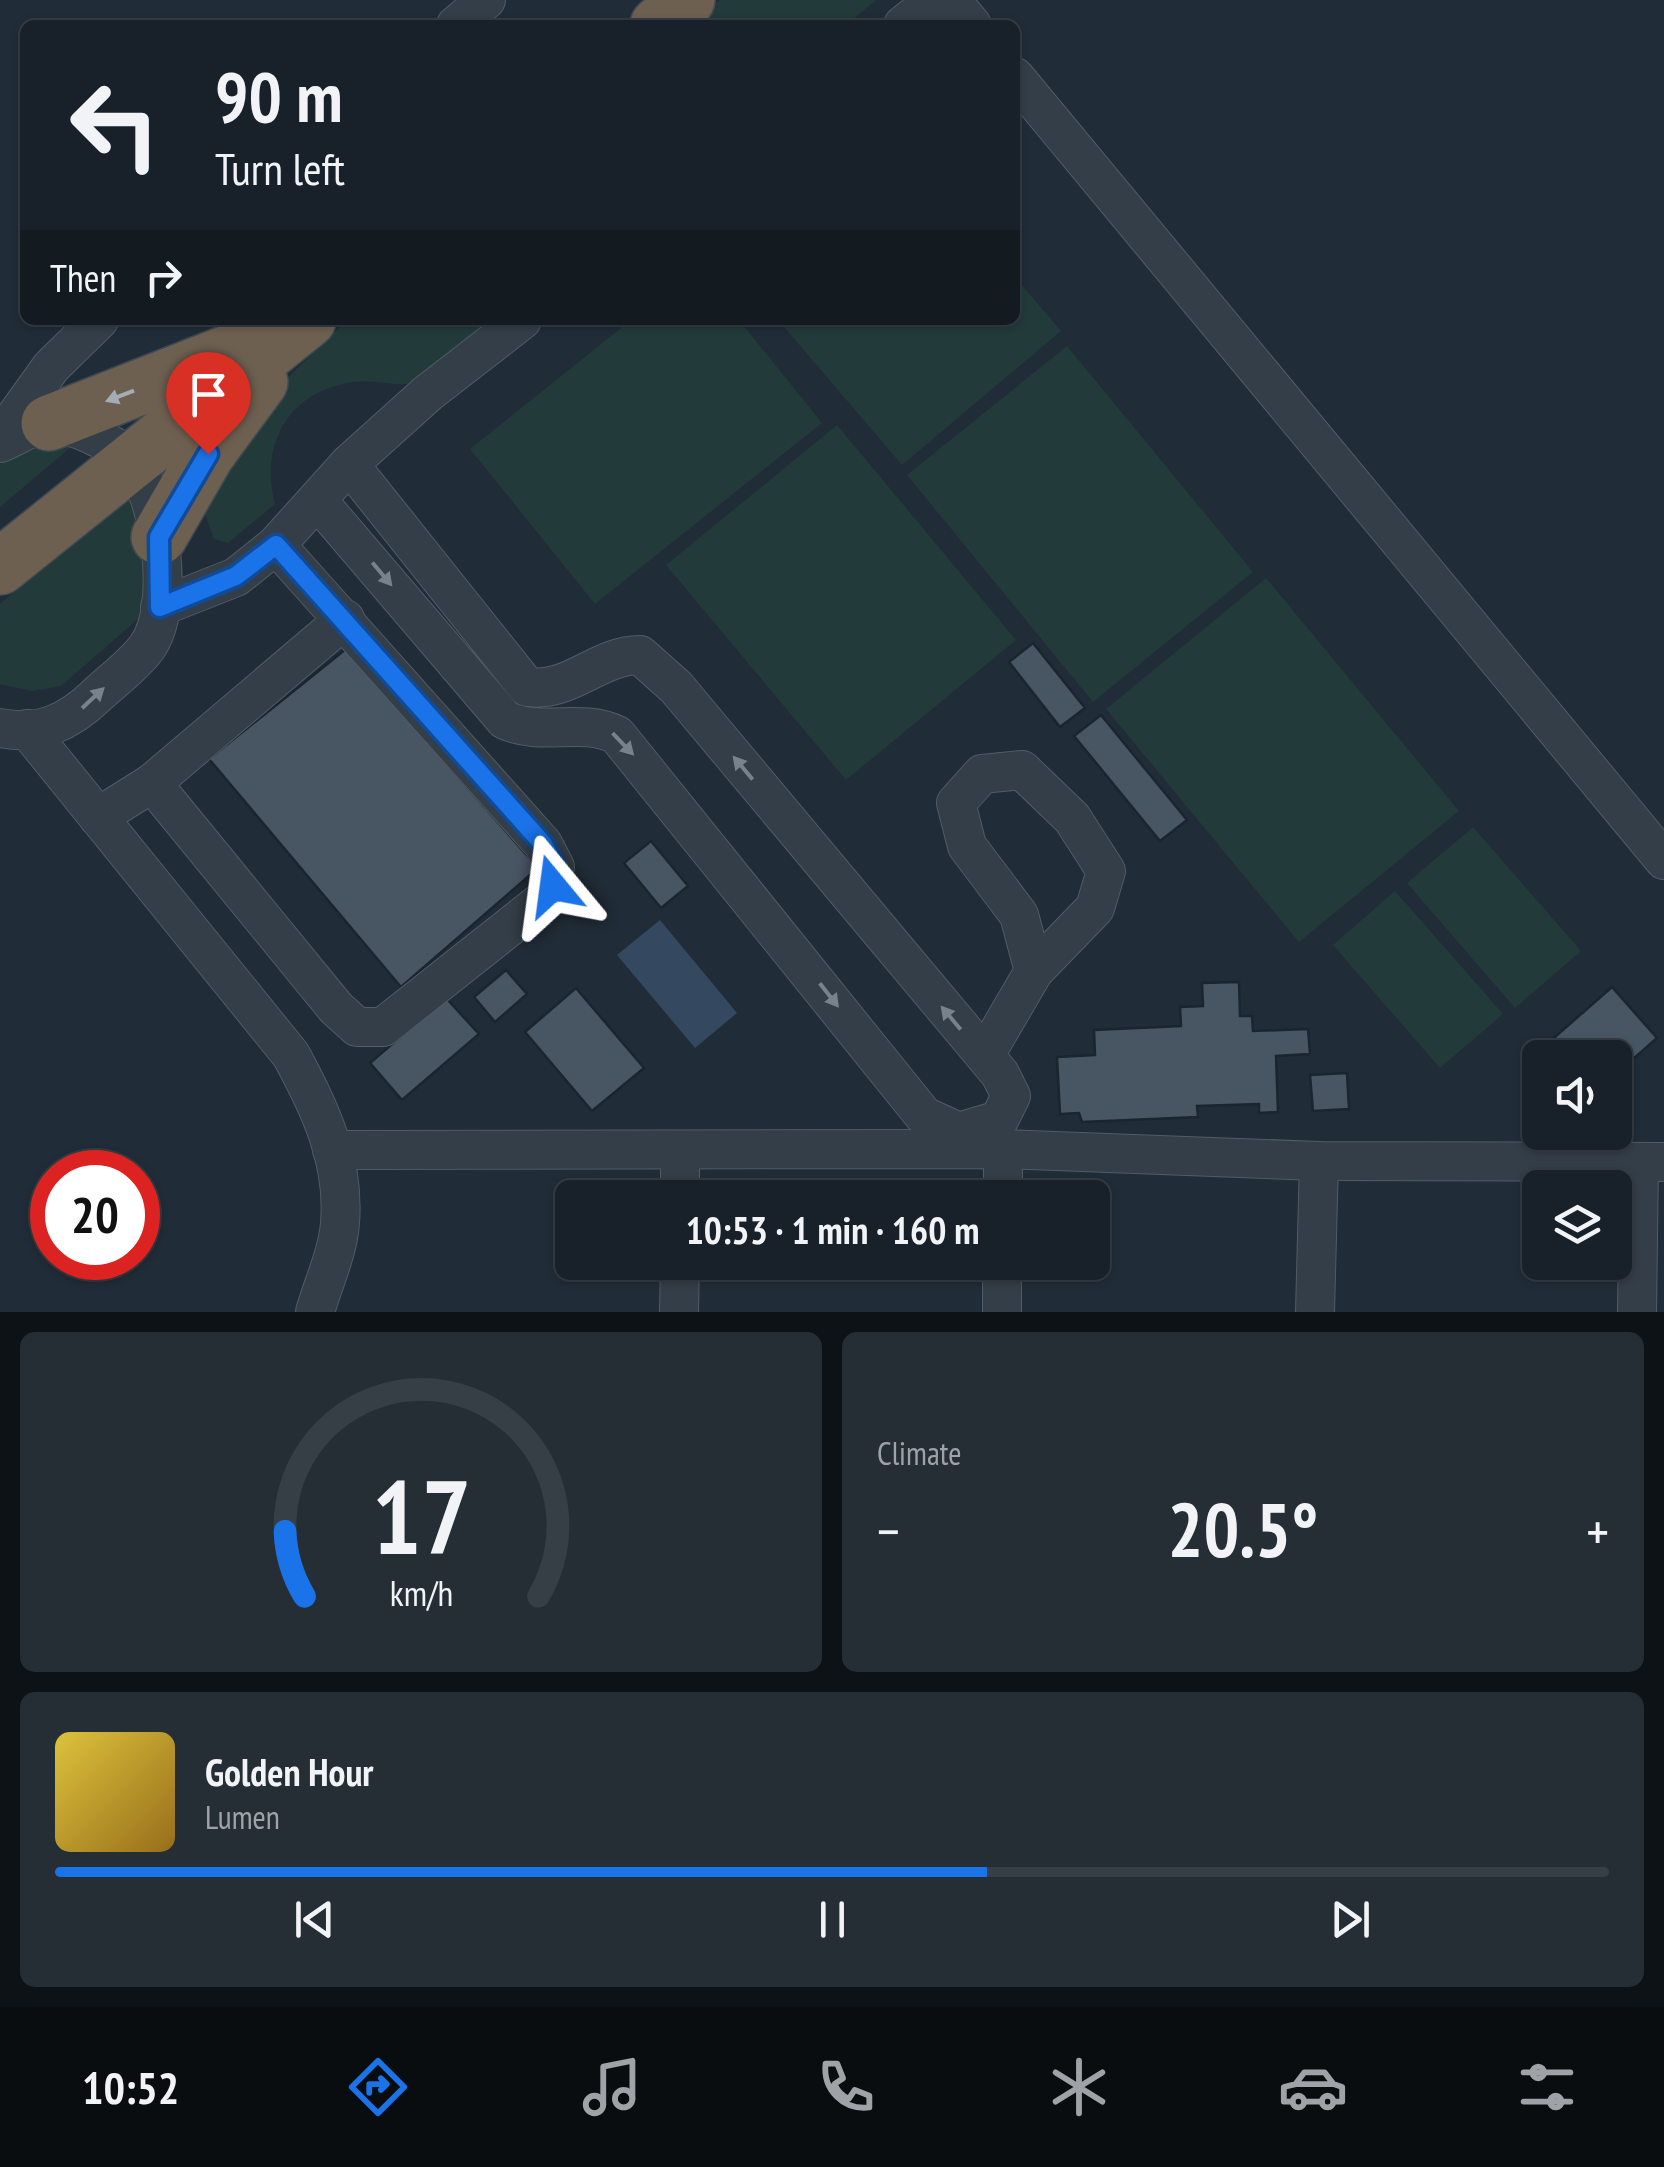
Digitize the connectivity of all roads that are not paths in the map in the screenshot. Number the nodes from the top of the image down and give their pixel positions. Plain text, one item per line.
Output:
1 (486, 0) edge
2 (687, 0) edge
3 (935, 0) edge
4 (951, 0) edge
5 (462, 20) edge
6 (664, 20) edge
7 (909, 20) edge
8 (968, 20) edge
9 (1020, 84) edge
10 (94, 325) edge
11 (295, 325) edge
12 (302, 325) edge
13 (304, 325) edge
14 (516, 325) edge
15 (16, 435) edge
16 (130, 459) junction
17 (349, 464) junction
18 (318, 501) junction
19 (159, 537) junction
20 (276, 545) junction
21 (0, 567) edge
22 (160, 607) junction
23 (345, 620) junction
24 (544, 690) junction
25 (14, 729) edge
26 (533, 729) junction
27 (152, 783) junction
28 (98, 817) junction
29 (1664, 860) edge
30 (1034, 972) junction
31 (985, 1055) junction
32 (1003, 1149) junction
33 (332, 1150) junction
34 (680, 1150) junction
35 (1319, 1161) junction
36 (1652, 1162) edge
37 (680, 1180) edge
38 (1002, 1180) edge
39 (680, 1280) edge
40 (1002, 1280) edge
41 (315, 1312) edge
42 (679, 1312) edge
43 (1002, 1312) edge
44 (1316, 1312) edge
45 (1637, 1312) edge

1 - 5 street
2 - 6 highway
3 - 7 street
4 - 8 street
9 - 29 street
10 - 15 street
11 -> 15 highway
12 - 16 highway
13 - 19 highway
14 - 17 street
15 - 16 street
16 - 19 street
16 - 21 highway
17 - 18 street
17 - 24 street
18 - 20 street
18 -> 26 street
19 - 22 street
20 - 22 street
20 - 23 street
25 -> 22 street
23 - 27 street
23 - 27 street
24 - 26 street
31 -> 24 street
25 - 28 street
26 -> 31 street
27 - 28 street
28 - 33 street
30 - 30 street
30 - 31 street
32 - 34 street
32 - 35 street
32 - 38 street
33 - 34 street
33 - 41 street
34 - 37 street
35 - 36 street
35 - 44 street
36 - 45 street
39 - 42 street
40 - 43 street

